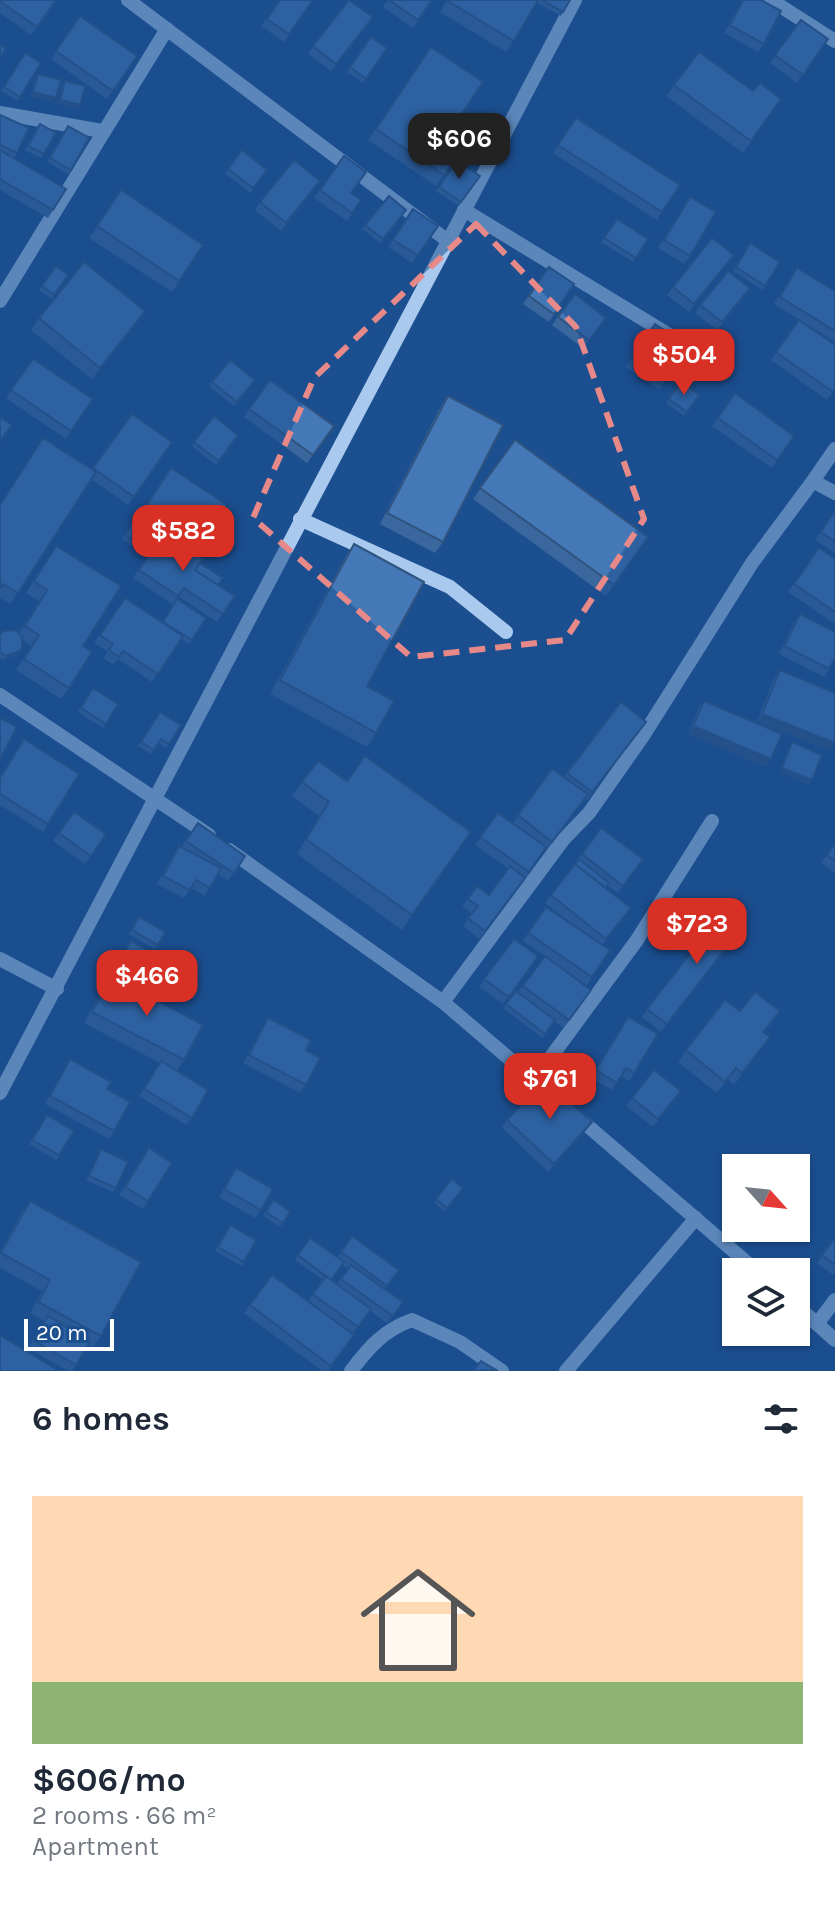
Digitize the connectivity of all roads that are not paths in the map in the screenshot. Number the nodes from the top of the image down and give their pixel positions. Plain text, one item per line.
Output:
1 (128, 0) edge
2 (575, 0) edge
3 (771, 0) edge
4 (167, 29) junction
5 (835, 41) edge
6 (0, 113) edge
7 (102, 131) junction
8 (464, 210) junction
9 (448, 241) junction
10 (0, 301) edge
11 (702, 355) dead end
12 (835, 449) edge
13 (813, 481) junction
14 (835, 493) edge
15 (300, 519) junction
16 (506, 632) dead end
17 (0, 695) edge
18 (154, 796) junction
19 (712, 821) dead end
20 (0, 959) edge
21 (57, 989) junction
22 (443, 1002) junction
23 (534, 1080) junction
24 (0, 1093) edge
25 (696, 1218) junction
26 (742, 1258) edge
27 (835, 1300) edge
28 (810, 1318) edge
29 (817, 1324) junction
30 (835, 1340) edge
31 (351, 1371) edge
32 (502, 1371) edge
33 (566, 1371) edge

1 - 4 street
2 - 8 street
3 - 5 street
4 - 7 street
4 - 9 street
6 - 7 street
7 - 10 street
8 - 9 street
8 - 11 street
9 - 15 street
12 - 13 street
13 - 14 street
13 - 22 street
15 - 16 street
15 - 18 street
17 - 18 street
18 - 21 street
18 - 22 street
19 - 23 street
20 - 21 street
21 - 24 street
22 - 23 street
23 - 25 street
25 - 26 street
25 - 33 street
27 - 29 street
28 - 29 street
29 - 30 street
31 - 32 street

